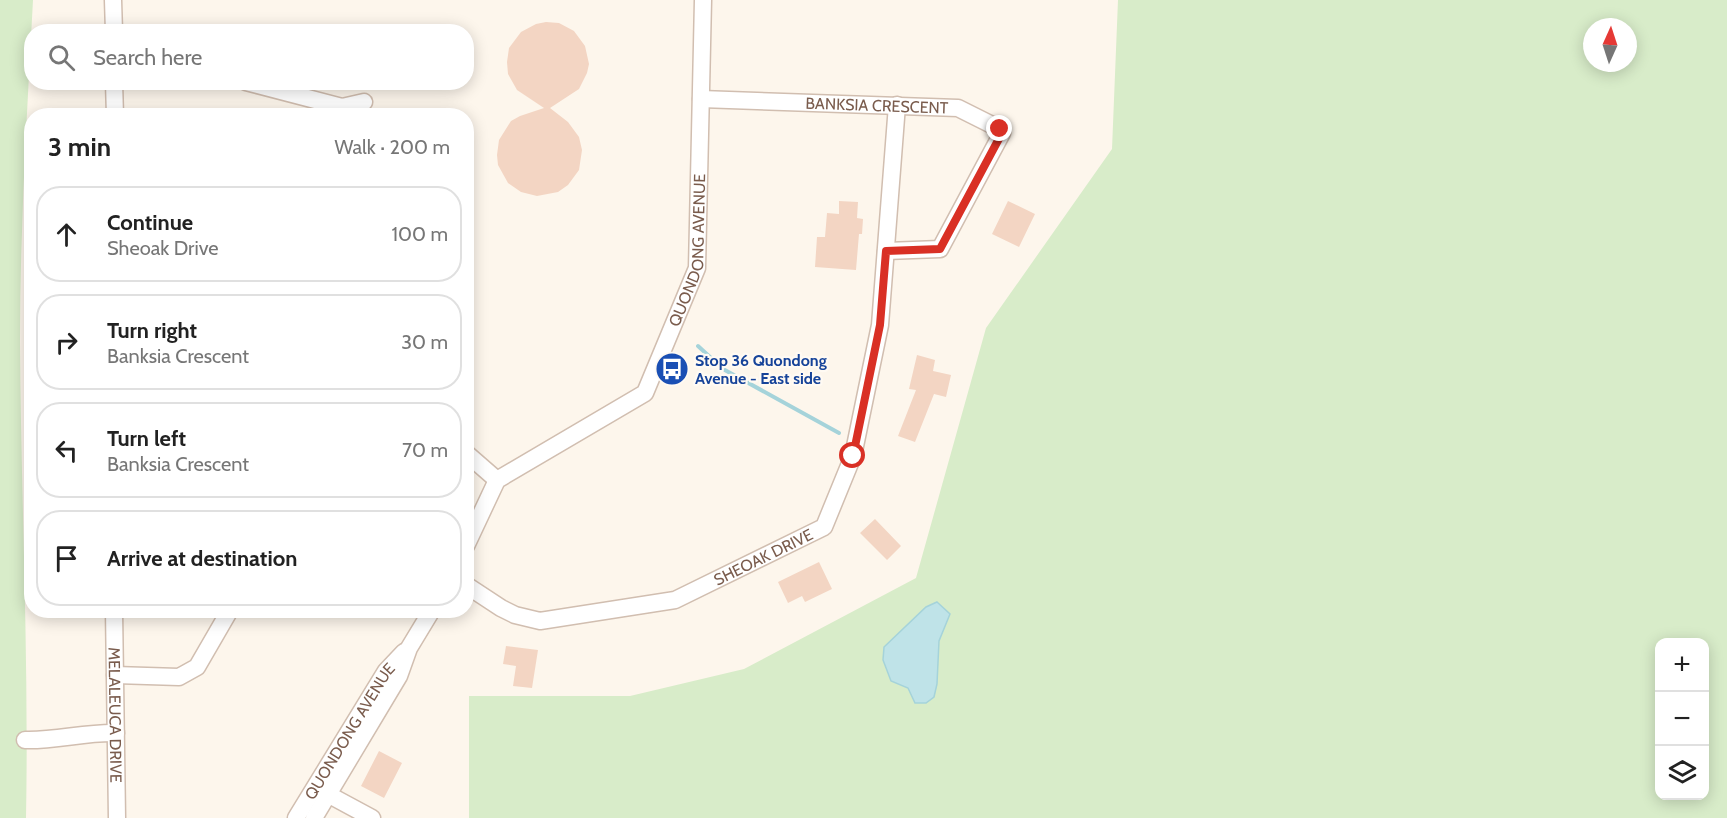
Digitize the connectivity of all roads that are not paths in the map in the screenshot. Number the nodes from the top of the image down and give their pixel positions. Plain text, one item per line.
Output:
1 (113, 0) edge
2 (703, 0) edge
3 (114, 24) edge
4 (114, 90) edge
5 (277, 90) edge
6 (701, 99) junction
7 (364, 102) dead end
8 (897, 105) junction
9 (115, 108) edge
10 (886, 251) junction
11 (474, 460) edge
12 (497, 480) junction
13 (474, 529) edge
14 (474, 590) edge
15 (114, 618) edge
16 (225, 618) edge
17 (427, 618) edge
18 (115, 675) junction
19 (116, 734) junction
20 (25, 740) dead end
21 (321, 791) junction
22 (117, 818) edge
23 (296, 818) edge
24 (314, 818) edge
25 (372, 818) edge

1 - 3 street
2 - 6 street, QUONDONG AVENUE
4 - 9 street
5 - 7 street
6 - 8 street, BANKSIA CRESCENT
6 - 12 street, QUONDONG AVENUE
8 - 10 street, SHEOAK DRIVE
8 - 10 street, BANKSIA CRESCENT
10 - 14 street, SHEOAK DRIVE
11 - 12 street
12 - 13 street
15 - 18 street, MELALEUCA DRIVE
16 - 18 street
17 - 21 street, QUONDONG AVENUE
18 - 19 street, MELALEUCA DRIVE
19 - 20 street
19 - 22 street, MELALEUCA DRIVE
21 - 23 street, QUONDONG AVENUE
21 - 24 street, QUONDONG AVENUE
21 - 25 street

